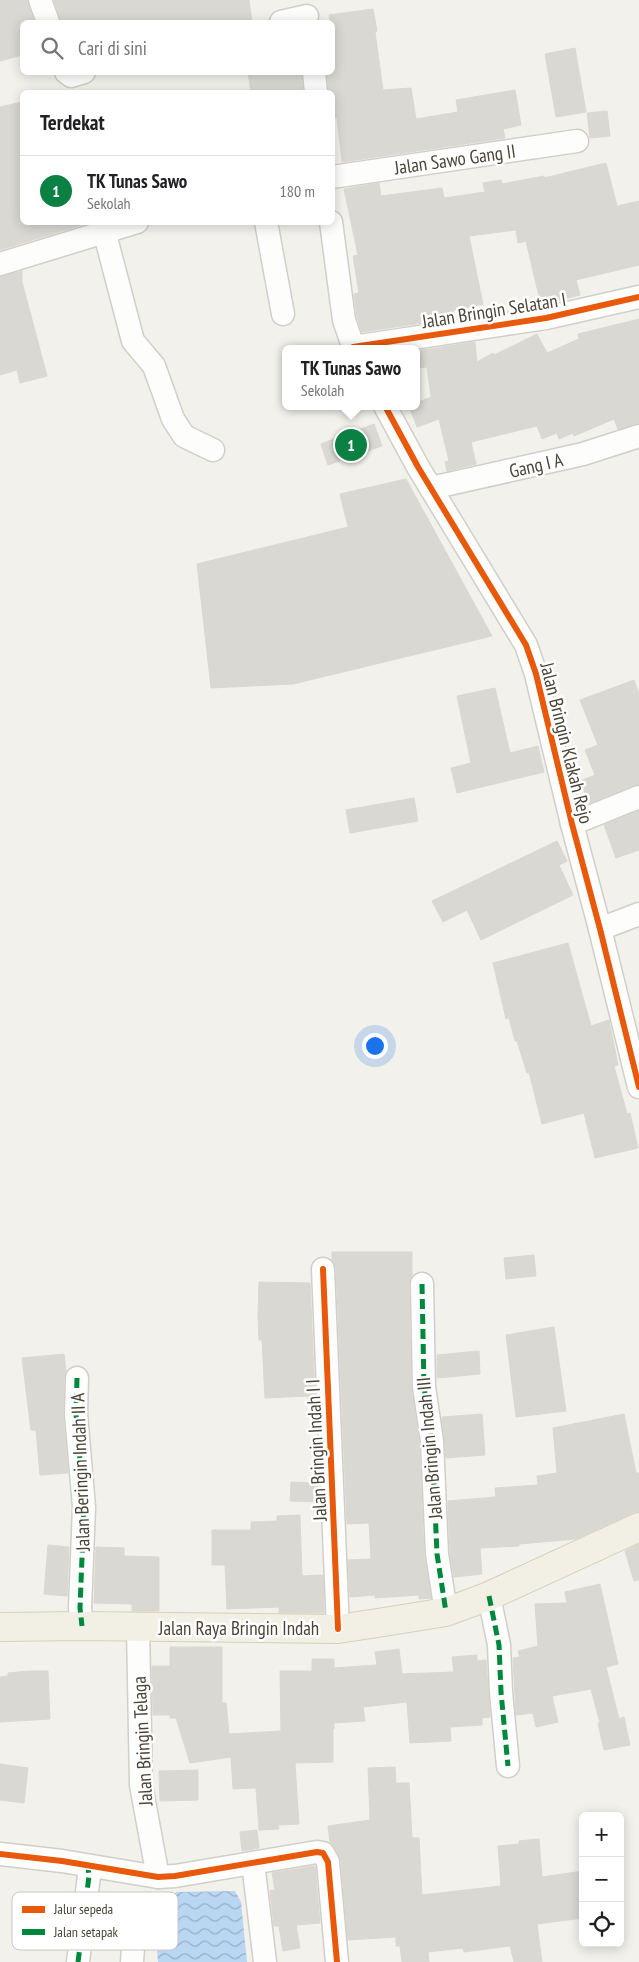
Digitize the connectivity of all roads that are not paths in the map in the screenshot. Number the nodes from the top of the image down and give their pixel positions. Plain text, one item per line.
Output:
1 (40, 0) edge
2 (307, 13) edge
3 (47, 20) edge
4 (287, 20) edge
5 (314, 75) edge
6 (316, 90) edge
7 (577, 141) dead end
8 (335, 177) edge
9 (128, 225) edge
10 (267, 225) edge
11 (331, 225) edge
12 (107, 232) junction
13 (0, 264) edge
14 (639, 297) edge
15 (283, 314) dead end
16 (352, 345) edge
17 (372, 345) edge
18 (387, 410) edge
19 (639, 436) edge
20 (213, 450) dead end
21 (431, 488) junction
22 (639, 798) edge
23 (572, 824) junction
24 (639, 914) edge
25 (600, 930) junction
26 (639, 1087) edge
27 (323, 1269) dead end
28 (422, 1284) dead end
29 (77, 1378) dead end
30 (639, 1527) edge
31 (489, 1596) junction
32 (446, 1612) junction
33 (82, 1626) junction
34 (0, 1627) edge
35 (138, 1627) junction
36 (338, 1629) junction
37 (508, 1766) dead end
38 (0, 1854) edge
39 (253, 1863) junction
40 (88, 1867) junction
41 (158, 1877) junction
42 (87, 1892) edge
43 (265, 1962) edge
44 (337, 1962) edge

1 - 3 street
2 - 4 street
5 - 6 street
7 - 8 street, Jalan Sawo Gang II
9 - 12 street
10 - 15 street
11 - 16 street
12 - 13 street
12 - 20 street
14 - 17 street, Jalan Bringin Selatan I
18 - 21 street, Jalan Bringin Klakah Rejo
19 - 21 street, Gang I A
21 - 23 street, Jalan Bringin Klakah Rejo
22 - 23 street
23 - 25 street, Jalan Bringin Klakah Rejo
24 - 25 street
25 - 26 street, Jalan Bringin Klakah Rejo
27 - 36 street, Jalan Bringin Indah I I
28 - 32 street, Jalan Bringin Indah III
29 - 33 street, Jalan Beringin Indah II A
30 - 31 main road, Jalan Raya Bringin Indah
31 - 32 main road, Jalan Raya Bringin Indah
31 - 37 street
32 - 36 main road, Jalan Raya Bringin Indah
33 - 34 main road, Jalan Raya Bringin Indah
33 - 35 main road, Jalan Raya Bringin Indah
35 - 36 main road, Jalan Raya Bringin Indah
35 - 41 street, Jalan Bringin Telaga
38 - 40 street
39 - 41 street
39 - 43 street
39 - 44 street
40 - 41 street
40 - 42 street

